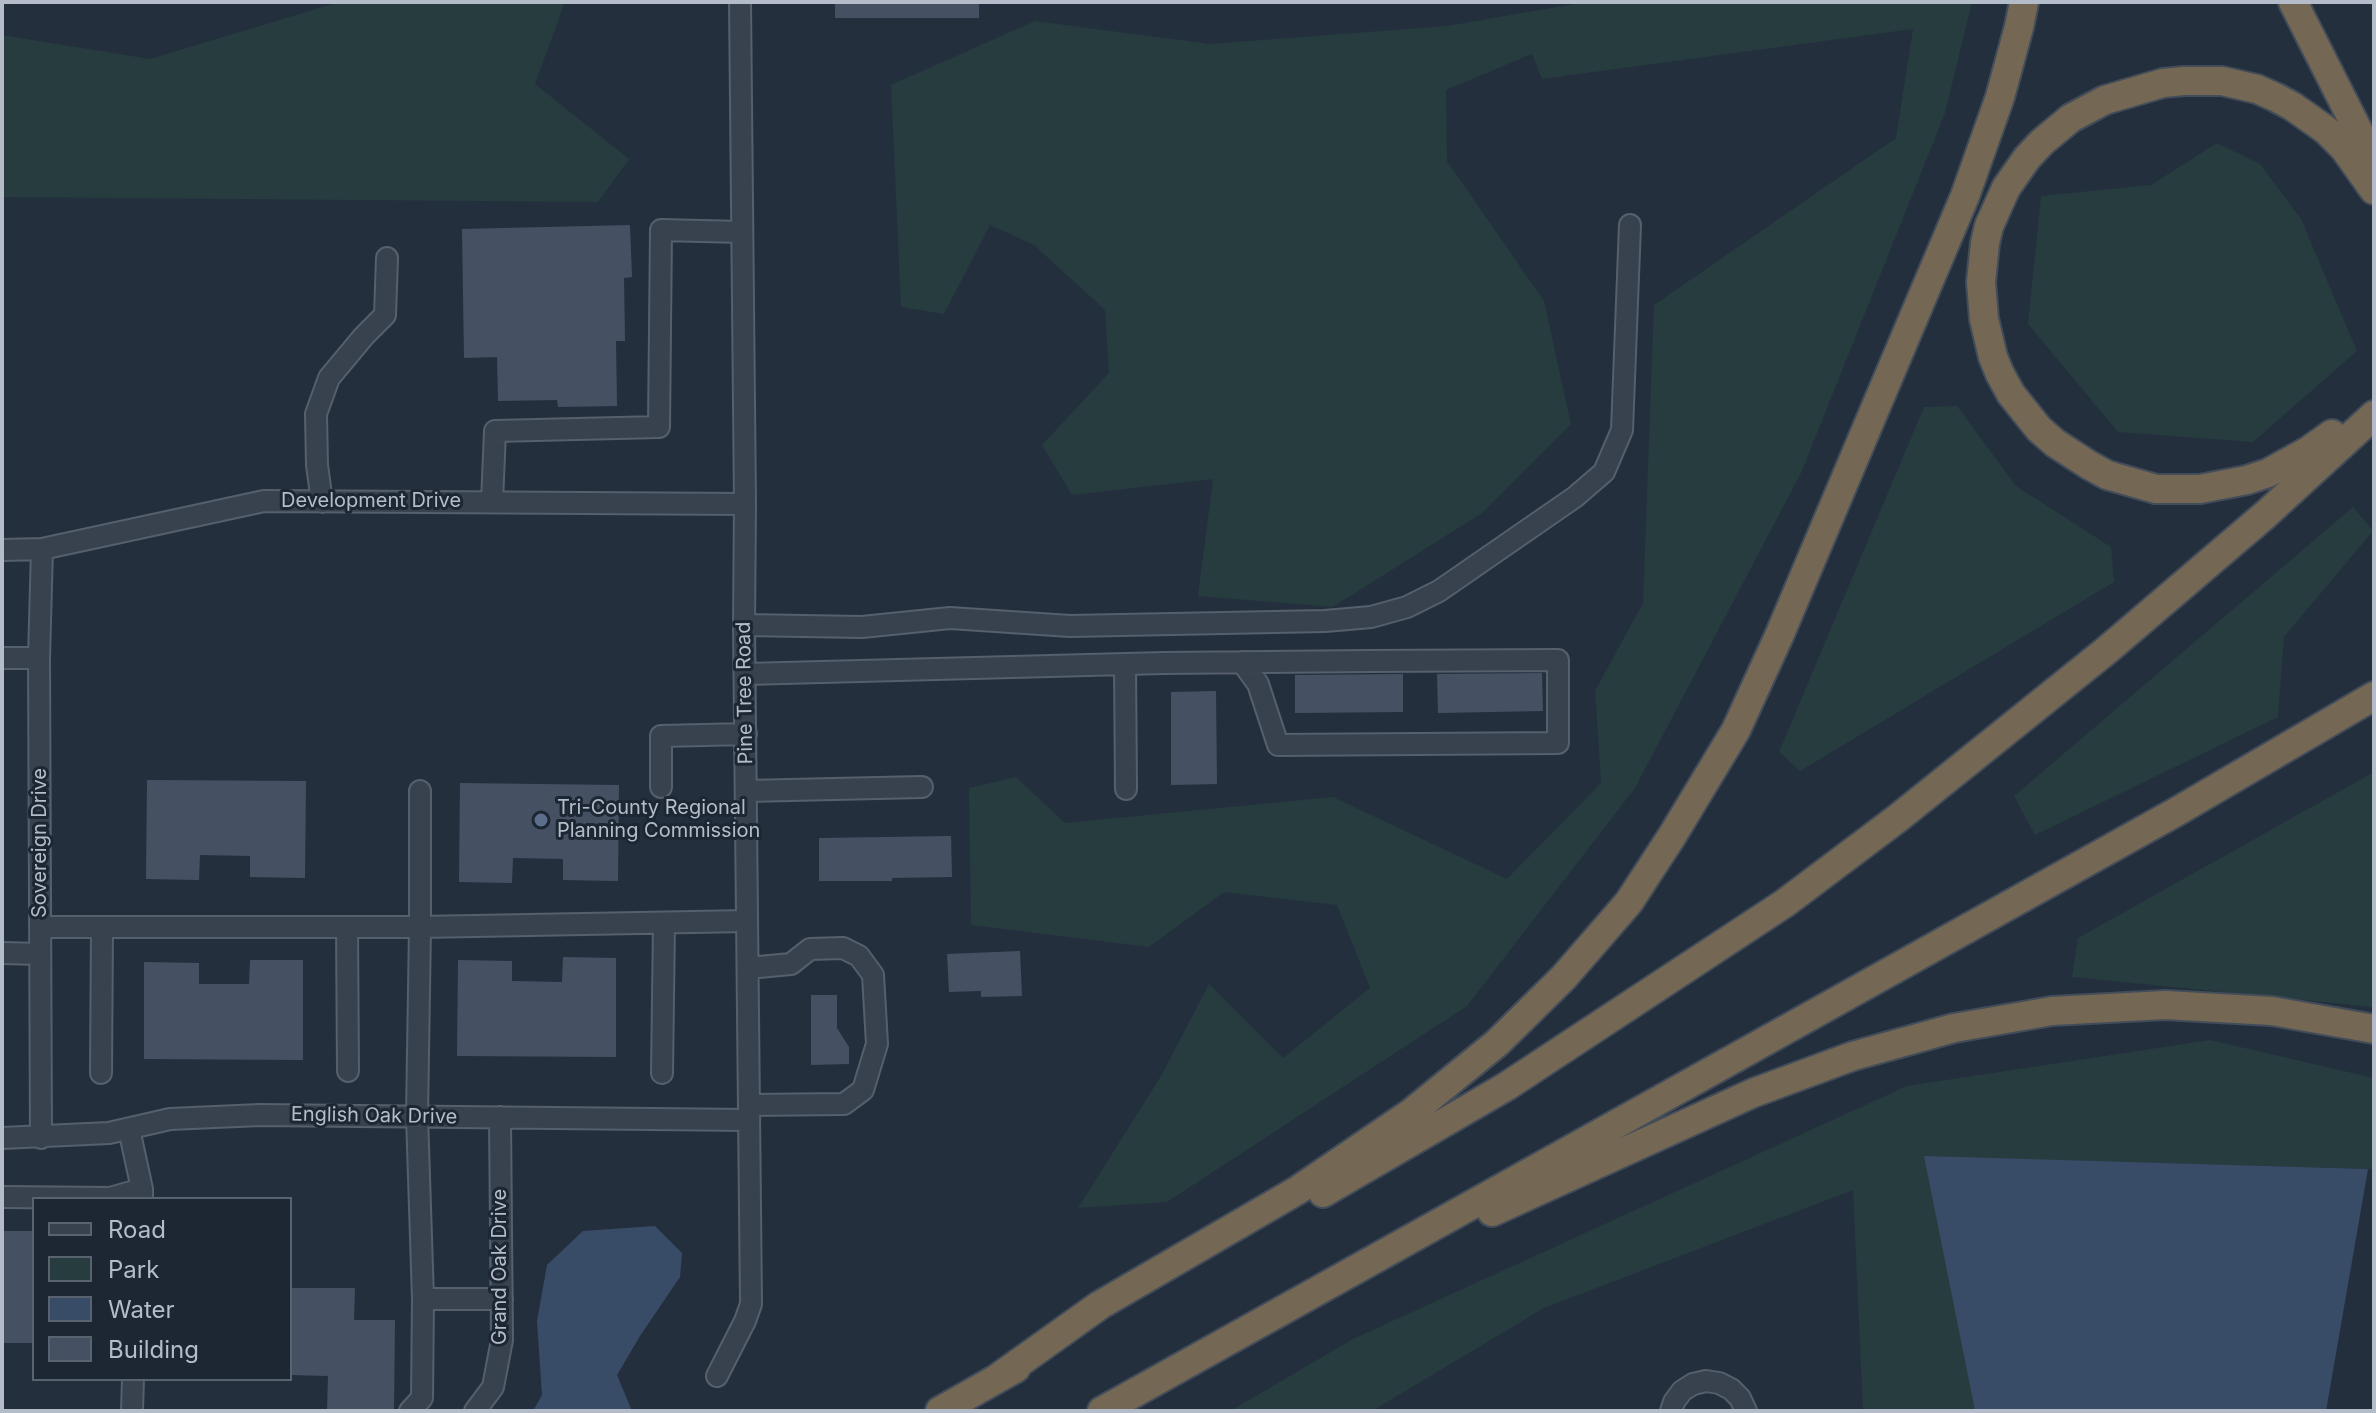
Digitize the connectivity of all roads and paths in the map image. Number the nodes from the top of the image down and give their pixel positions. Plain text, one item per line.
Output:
1 (740, 2) edge
2 (2024, 2) edge
3 (2293, 2) edge
4 (2374, 162) edge
5 (2374, 190) edge
6 (1630, 225) dead end
7 (742, 232) junction
8 (387, 258) dead end
9 (2374, 402) edge
10 (2374, 415) edge
11 (322, 502) junction
12 (492, 502) junction
13 (745, 504) junction
14 (42, 549) junction
15 (2, 550) edge
16 (744, 625) junction
17 (2, 658) edge
18 (39, 658) junction
19 (1242, 662) junction
20 (1125, 664) junction
21 (746, 674) junction
22 (2374, 696) edge
23 (746, 734) junction
24 (661, 787) dead end
25 (922, 787) dead end
26 (1126, 789) dead end
27 (420, 791) dead end
28 (746, 791) junction
29 (747, 921) junction
30 (664, 923) junction
31 (40, 927) junction
32 (102, 927) junction
33 (347, 927) junction
34 (420, 927) junction
35 (2, 953) edge
36 (40, 954) junction
37 (748, 968) junction
38 (2374, 1029) edge
39 (348, 1071) dead end
40 (101, 1073) dead end
41 (662, 1073) dead end
42 (749, 1112) junction
43 (417, 1116) junction
44 (500, 1117) junction
45 (129, 1129) junction
46 (2, 1138) edge
47 (41, 1138) junction
48 (142, 1194) edge
49 (2, 1197) edge
50 (32, 1197) edge
51 (118, 1197) edge
52 (1323, 1287) junction
53 (423, 1299) junction
54 (502, 1299) junction
55 (717, 1376) dead end
56 (999, 1377) junction
57 (133, 1381) edge
58 (132, 1411) edge
59 (410, 1411) edge
60 (475, 1411) edge
61 (940, 1411) edge
62 (1102, 1411) edge
63 (1671, 1411) edge
64 (1746, 1411) edge

1 - 7 street, Pine Tree Road
2 - 56 highway
3 - 4 highway
5 - 9 highway
6 - 16 street
7 - 12 street
7 - 13 street, Pine Tree Road
8 - 11 street
10 - 56 highway
11 - 12 street, Development Drive
11 - 14 street, Development Drive
12 - 13 street, Development Drive
13 - 16 street, Pine Tree Road
14 - 15 street, Development Drive
14 - 18 street, Sovereign Drive
16 - 21 street, Pine Tree Road
17 - 18 street
18 - 31 street, Sovereign Drive
19 - 19 street
19 - 20 street
20 - 21 street
20 - 26 street
21 - 23 street, Pine Tree Road
22 - 52 highway
23 - 24 street
23 - 28 street, Pine Tree Road
25 - 28 street
27 - 34 street
28 - 29 street, Pine Tree Road
29 - 30 street
29 - 37 street, Pine Tree Road
30 - 34 street
30 - 41 street
31 - 32 street
31 - 36 street, Sovereign Drive
32 - 33 street
32 - 40 street
33 - 34 street
33 - 39 street
34 - 43 street
35 - 36 street
36 - 47 street, Sovereign Drive
37 - 42 street, Pine Tree Road
37 - 42 street, English Oak Drive
38 - 52 highway
42 - 44 street, English Oak Drive
42 - 55 street, Pine Tree Road
43 - 44 street, English Oak Drive
43 - 45 street, English Oak Drive
43 - 53 street
44 - 54 street, Grand Oak Drive
45 - 47 street, English Oak Drive
45 - 48 street
46 - 47 street, English Oak Drive
48 - 51 street
49 - 50 street
52 - 62 highway
53 - 54 street
53 - 59 street
54 - 60 street, Grand Oak Drive
56 - 61 highway
57 - 58 street
63 - 64 street

